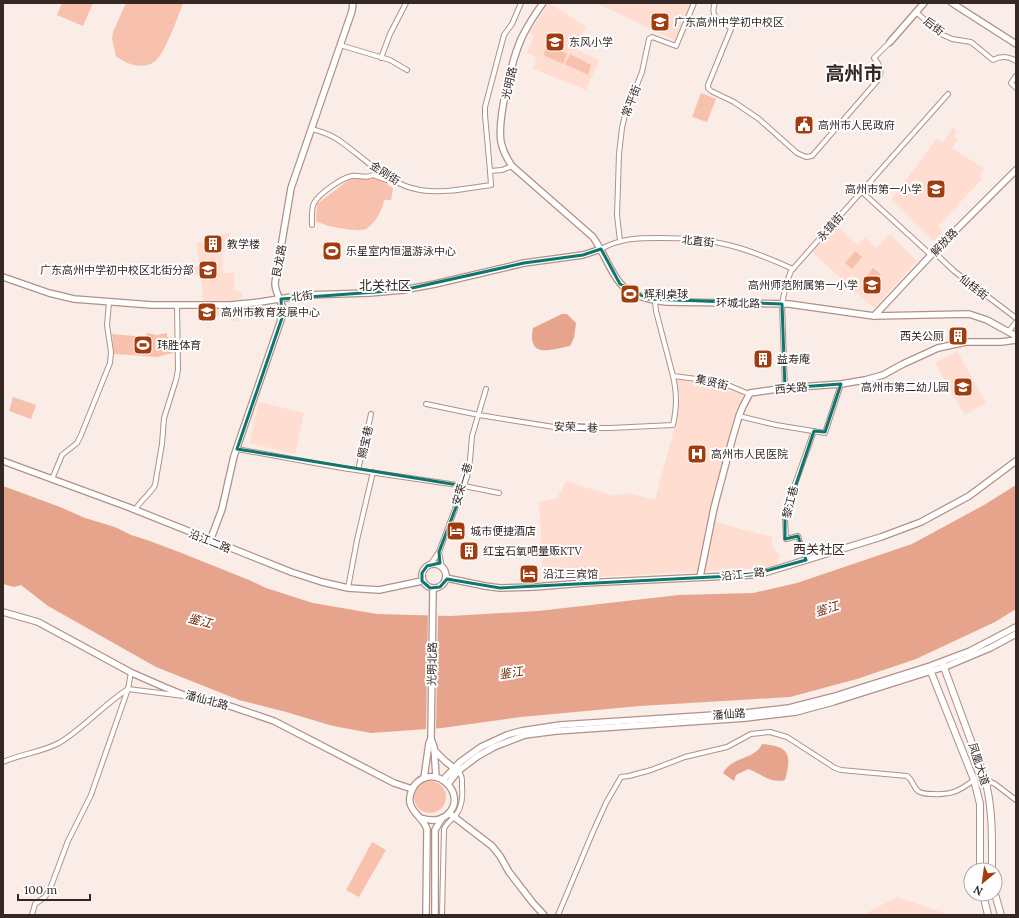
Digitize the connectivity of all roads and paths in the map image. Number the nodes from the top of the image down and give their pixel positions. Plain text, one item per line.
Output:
1 (353, 3) edge
2 (406, 3) edge
3 (522, 3) edge
4 (543, 3) edge
5 (694, 3) edge
6 (715, 3) edge
7 (924, 3) edge
8 (952, 3) edge
9 (916, 12) junction
10 (890, 42) joint
11 (1016, 44) edge
12 (340, 45) junction
13 (381, 58) junction
14 (1016, 60) edge
15 (407, 70) dead end
16 (1016, 76) edge
17 (1016, 88) edge
18 (948, 94) dead end
19 (311, 128) junction
20 (512, 166) junction
21 (490, 170) junction
22 (1016, 170) edge
23 (393, 180) junction
24 (861, 191) junction
25 (312, 225) dead end
26 (620, 241) junction
27 (601, 249) junction
28 (932, 253) junction
29 (793, 269) junction
30 (3, 277) edge
31 (281, 299) junction
32 (655, 301) junction
33 (109, 302) junction
34 (782, 304) junction
35 (177, 306) junction
36 (874, 316) junction
37 (1016, 318) edge
38 (1016, 322) edge
39 (1009, 331) junction
40 (1016, 336) edge
41 (1016, 340) edge
42 (673, 376) junction
43 (841, 384) junction
44 (785, 388) junction
45 (486, 389) dead end
46 (749, 394) junction
47 (426, 404) dead end
48 (371, 414) dead end
49 (479, 415) junction
50 (739, 416) junction
51 (814, 430) junction
52 (237, 449) junction
53 (3, 461) edge
54 (1016, 461) edge
55 (358, 470) junction
56 (373, 472) junction
57 (52, 479) junction
58 (464, 486) junction
59 (499, 493) dead end
60 (135, 510) junction
61 (210, 541) junction
62 (439, 552) junction
63 (806, 560) junction
64 (430, 565) junction
65 (442, 568) junction
66 (700, 577) junction
67 (446, 578) junction
68 (422, 581) junction
69 (348, 588) junction
70 (433, 589) junction
71 (3, 612) edge
72 (1016, 627) edge
73 (1016, 634) edge
74 (943, 664) junction
75 (930, 669) junction
76 (131, 672) junction
77 (128, 689) junction
78 (186, 696) junction
79 (431, 739) junction
80 (434, 750) junction
81 (3, 762) edge
82 (456, 769) junction
83 (436, 777) junction
84 (424, 778) junction
85 (985, 779) junction
86 (974, 780) junction
87 (446, 782) junction
88 (412, 789) junction
89 (1016, 800) edge
90 (449, 812) junction
91 (455, 817) junction
92 (421, 818) junction
93 (442, 818) junction
94 (980, 862) edge
95 (992, 862) edge
96 (985, 902) edge
97 (997, 902) edge
98 (32, 915) edge
99 (426, 915) edge
100 (435, 915) edge
101 (442, 915) edge
102 (544, 915) edge
103 (558, 915) edge
104 (988, 915) edge
105 (1001, 915) edge

1 - 12 street, 艮龙路
2 - 13 street
3 - 21 street
4 - 20 street, 光明路
5 - 26 street, 常平街
6 - 10 street
7 - 9 street
8 - 11 street
9 - 10 street
9 - 14 street, 后街
12 - 13 street
12 - 19 street, 艮龙路
13 - 15 street
16 - 17 street
18 - 24 street, 永镇街
19 - 23 street, 金刚街
19 - 31 street, 艮龙路
20 - 21 street
20 - 27 street, 环城北路
21 - 23 street, 金刚街
22 - 28 street, 解放路
23 - 25 street
24 - 28 street, 仙桂街
24 - 29 street, 永镇街
26 - 27 street, 北直街
26 - 29 street, 北直街
27 - 31 street, 北街
27 - 32 street, 环城北路
28 - 36 street, 解放路
28 - 37 street, 仙桂街
29 - 34 street, 永镇街
30 - 33 street, 北街
31 - 35 street, 北街
31 - 52 street, 艮龙路
32 - 34 street, 环城北路
32 - 42 street
33 - 35 street, 北街
33 - 57 street
34 - 36 street, 环城北路
34 - 44 street, 永镇街
35 - 60 street
36 - 39 street, 环城北路
38 - 39 street
39 - 40 street, 环城北路
41 - 43 street, 西关路
42 - 46 street, 集贤街
42 - 49 street, 安荣二巷
43 - 44 street, 西关路
43 - 51 street
44 - 46 street, 西关路
45 - 49 street, 安荣一巷
46 - 50 street
47 - 49 street
48 - 55 street, 赐宝巷
49 - 58 street, 安荣一巷
50 - 51 street
50 - 66 street
51 - 63 street, 黎江巷
52 - 55 street
52 - 61 street, 艮龙路
53 - 57 street, 沿江二路
54 - 63 street, 沿江一路
55 - 56 street
56 - 58 street
56 - 69 street
57 - 60 street, 沿江二路
58 - 59 street
58 - 62 street, 安荣一巷
60 - 61 street, 沿江二路
61 - 69 street, 沿江二路
62 - 64 street, 安荣一巷
62 - 65 street
63 - 66 street, 沿江一路
64 - 65 street
64 - 68 street
65 - 67 street
66 - 67 street, 沿江一路
67 - 70 street
68 - 69 street, 沿江二路
68 - 70 street
70 - 79 street, 光明北路
71 - 76 street, 潘仙北路
72 - 74 street, 潘仙路
73 - 74 street, 潘仙路
74 - 75 street, 潘仙路
74 - 85 main road, 凤凰大道
75 - 82 street, 潘仙路
75 - 86 main road, 凤凰大道
76 - 77 street
76 - 78 street, 潘仙北路
77 - 78 street
77 - 81 street
77 - 98 street
78 - 88 street, 潘仙北路
79 - 80 street, 光明北路
79 - 84 street, 光明北路
80 - 82 street
80 - 83 street, 光明北路
82 - 87 street, 潘仙路
82 - 91 street
83 - 84 street
83 - 87 street
84 - 88 street
85 - 89 street
85 - 95 main road, 凤凰大道
86 - 94 main road, 凤凰大道
86 - 103 street
87 - 90 street
88 - 92 street
90 - 91 street
90 - 93 street
91 - 101 street
91 - 102 street
92 - 93 street
92 - 99 street
93 - 100 street
96 - 104 main road
97 - 105 main road

